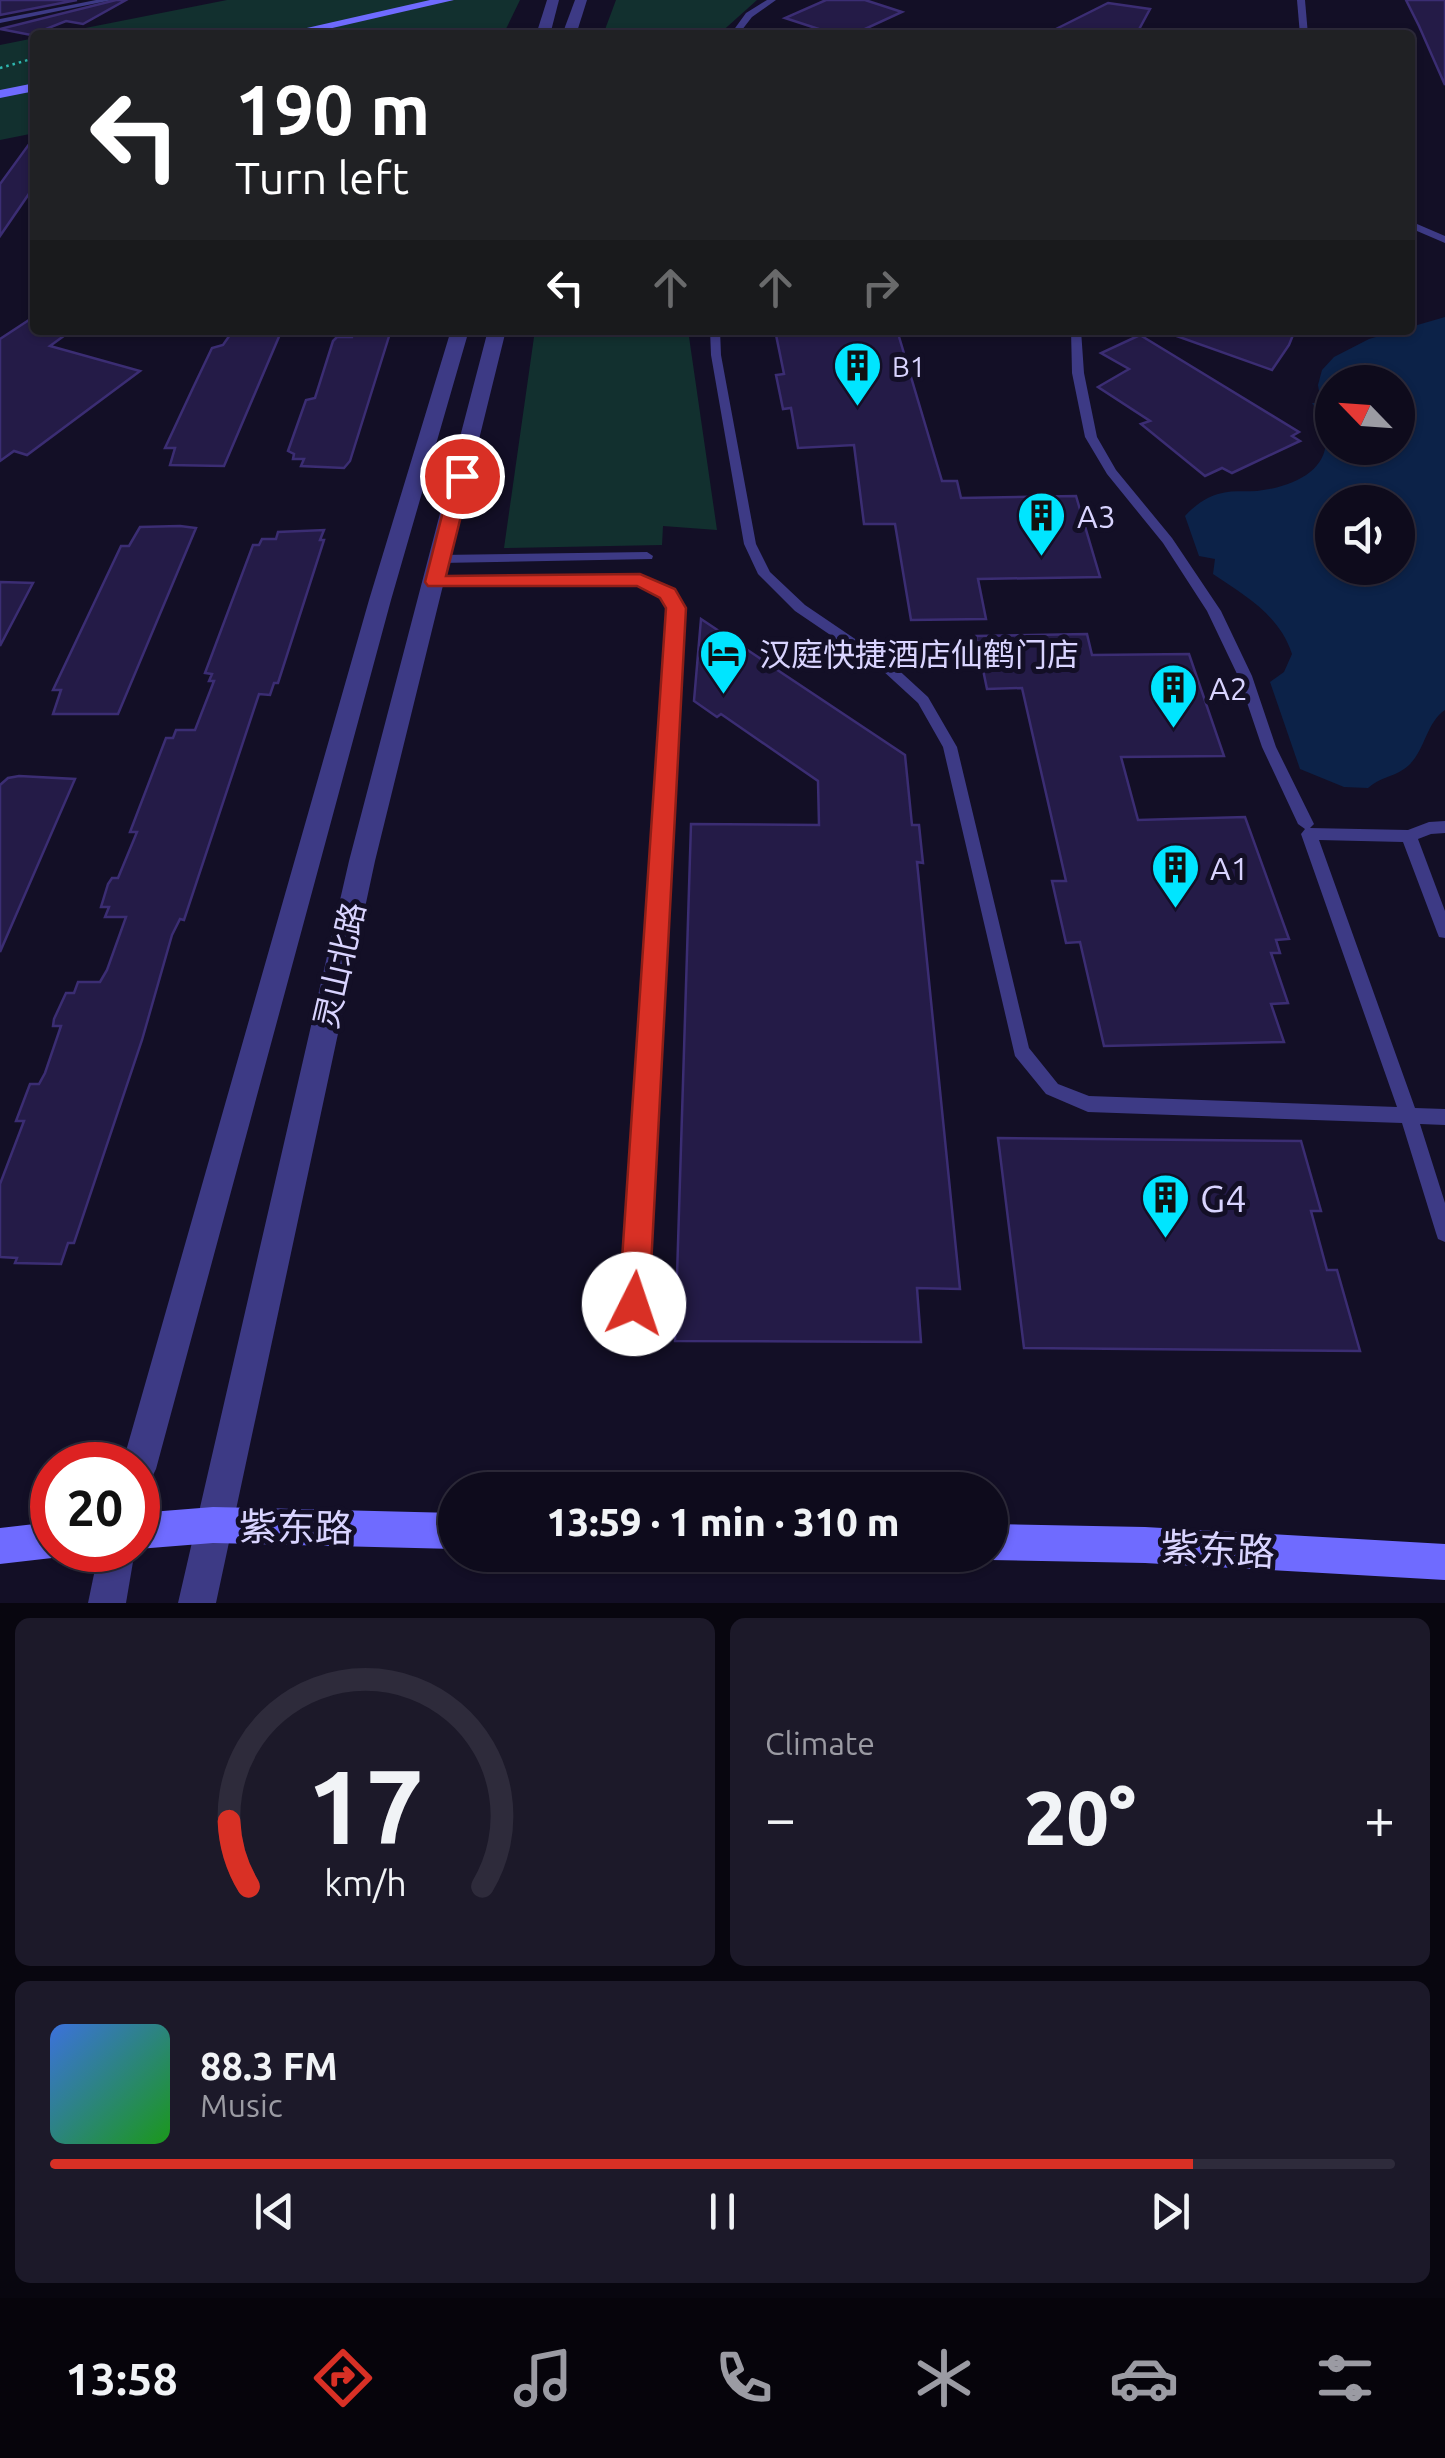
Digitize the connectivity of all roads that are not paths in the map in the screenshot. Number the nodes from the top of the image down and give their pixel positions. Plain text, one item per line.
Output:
1 (108, 0) edge
2 (448, 0) edge
3 (552, 0) edge
4 (580, 0) edge
5 (772, 0) edge
6 (1301, 0) edge
7 (0, 21) edge
8 (306, 30) edge
9 (544, 30) edge
10 (570, 30) edge
11 (738, 30) edge
12 (1304, 30) edge
13 (30, 88) edge
14 (0, 94) edge
15 (1415, 226) edge
16 (1445, 240) edge
17 (459, 335) edge
18 (496, 335) edge
19 (714, 335) edge
20 (1076, 335) edge
21 (647, 556) dead end
22 (438, 570) junction
23 (1306, 824) dead end
24 (1445, 828) edge
25 (1409, 836) junction
26 (1445, 932) edge
27 (1410, 1116) junction
28 (1445, 1117) edge
29 (1445, 1233) edge
30 (634, 1304) dead end
31 (146, 1442) edge
32 (213, 1525) junction
33 (160, 1529) edge
34 (438, 1531) edge
35 (1008, 1542) edge
36 (30, 1543) edge
37 (0, 1546) edge
38 (1445, 1562) edge
39 (112, 1572) edge
40 (107, 1603) edge
41 (197, 1603) edge

1 - 7 lane
2 - 8 main road
3 - 9 street
4 - 10 street
5 - 11 lane
6 - 12 lane
13 - 14 main road
15 - 16 lane
17 - 31 street, 灵山北路
18 - 22 street, 灵山北路
19 - 27 lane
20 - 23 lane
21 - 22 lane
22 - 30 lane
22 - 32 street, 灵山北路
24 - 25 lane
25 - 26 lane
25 - 27 lane
27 - 28 lane
27 - 29 lane
32 - 33 main road, 紫东路
32 - 34 main road, 紫东路
32 - 41 street, 灵山北路
35 - 38 main road, 紫东路
36 - 37 main road
39 - 40 street

